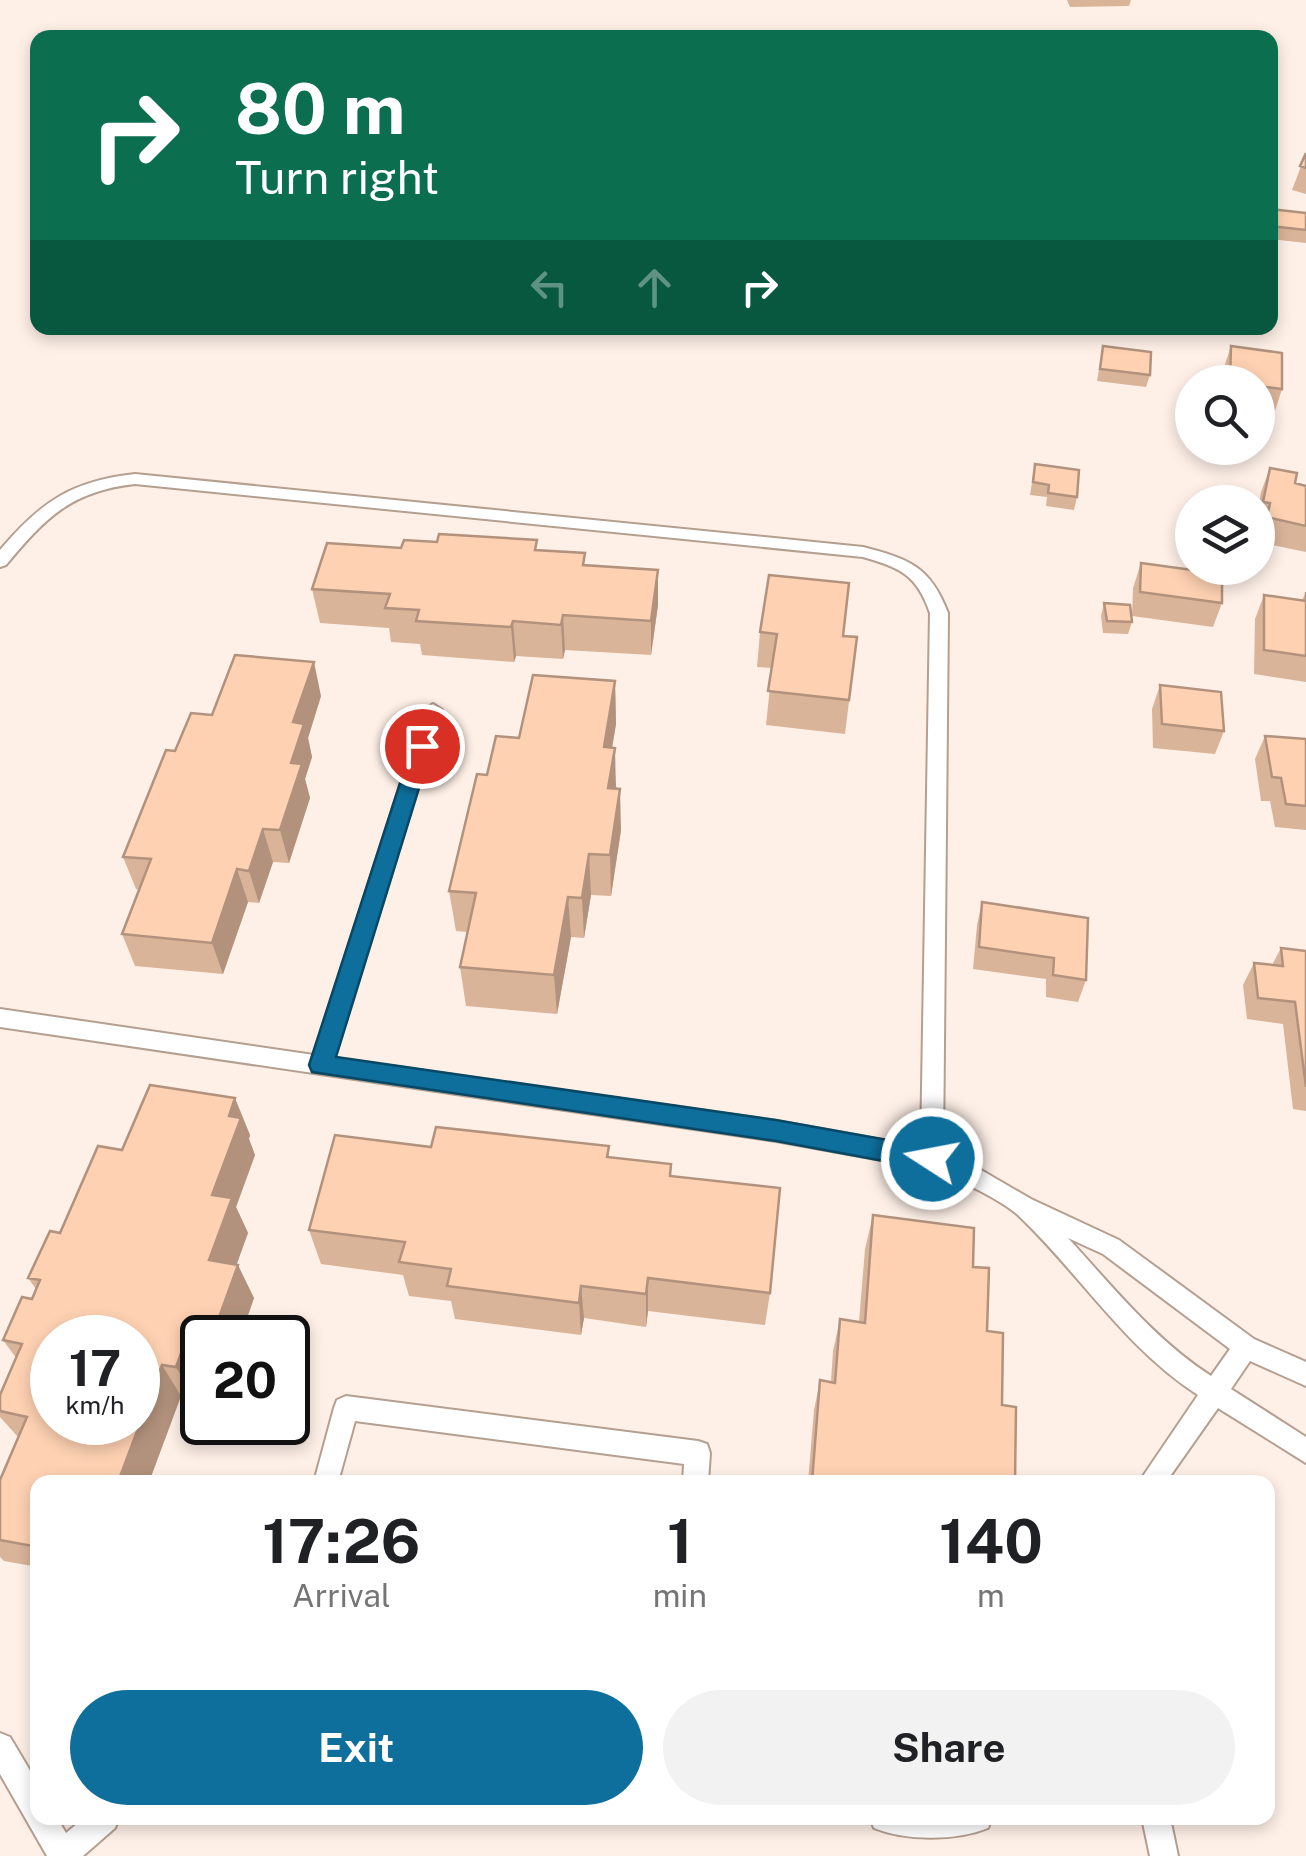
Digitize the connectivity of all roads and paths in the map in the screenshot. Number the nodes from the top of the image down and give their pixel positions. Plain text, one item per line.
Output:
1 (0, 561) edge
2 (433, 710) dead end
3 (2, 1022) edge
4 (321, 1065) junction
5 (932, 1159) junction
6 (1023, 1206) junction
7 (1246, 1347) junction
8 (1306, 1374) edge
9 (1214, 1395) junction
10 (1306, 1451) edge
11 (328, 1475) edge
12 (695, 1475) edge
13 (1156, 1475) edge
14 (0, 1747) edge
15 (30, 1799) edge
16 (45, 1825) edge
17 (98, 1825) edge
18 (1157, 1825) edge
19 (62, 1856) edge
20 (1164, 1856) edge

1 - 5 lane
2 - 4 lane
3 - 4 lane
4 - 5 lane
5 - 6 lane
6 - 7 lane
6 - 9 lane
7 - 8 lane
7 - 9 lane
9 - 10 lane
9 - 13 lane
11 - 12 lane
14 - 15 lane
16 - 19 lane
17 - 19 lane
18 - 20 lane

